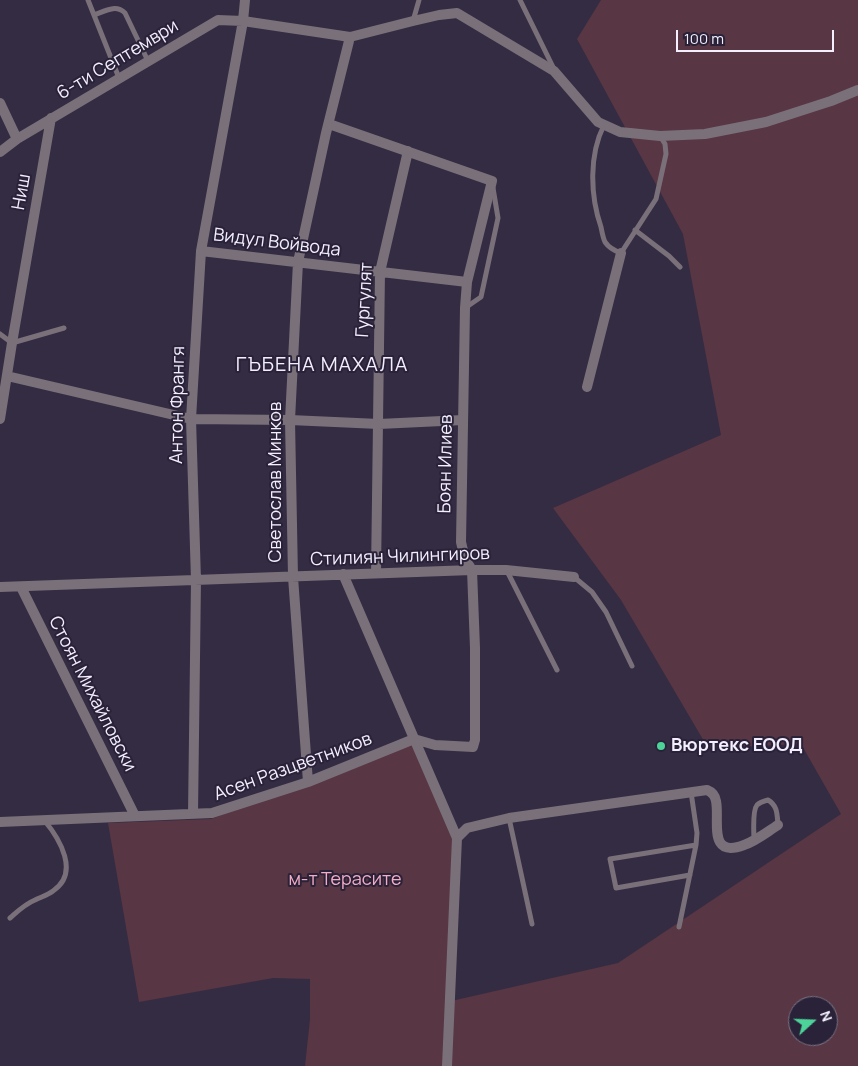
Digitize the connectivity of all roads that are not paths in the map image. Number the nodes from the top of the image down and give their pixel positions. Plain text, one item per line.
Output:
1 (88, 0) edge
2 (245, 0) edge
3 (419, 0) edge
4 (520, 0) edge
5 (94, 15) junction
6 (243, 21) junction
7 (413, 21) junction
8 (350, 37) junction
9 (148, 61) junction
10 (554, 71) junction
11 (119, 78) junction
12 (858, 90) edge
13 (0, 103) edge
14 (51, 118) junction
15 (329, 124) junction
16 (604, 125) junction
17 (660, 136) junction
18 (17, 139) junction
19 (408, 151) junction
20 (0, 152) edge
21 (492, 181) junction
22 (635, 230) junction
23 (201, 251) junction
24 (621, 253) junction
25 (298, 262) junction
26 (680, 267) dead end
27 (380, 272) junction
28 (467, 282) junction
29 (465, 308) junction
30 (64, 328) dead end
31 (0, 334) edge
32 (12, 343) junction
33 (7, 376) junction
34 (587, 387) dead end
35 (191, 418) junction
36 (0, 419) edge
37 (290, 420) junction
38 (463, 420) junction
39 (378, 424) junction
40 (472, 570) junction
41 (506, 570) junction
42 (376, 573) junction
43 (343, 574) junction
44 (293, 577) junction
45 (574, 577) joint
46 (196, 580) junction
47 (0, 587) edge
48 (21, 587) junction
49 (632, 666) dead end
50 (558, 670) dead end
51 (414, 739) junction
52 (308, 782) junction
53 (691, 792) junction
54 (193, 814) junction
55 (135, 816) junction
56 (509, 818) junction
57 (44, 820) junction
58 (0, 822) edge
59 (778, 825) joint
60 (457, 838) junction
61 (754, 841) junction
62 (696, 845) junction
63 (690, 875) junction
64 (10, 918) dead end
65 (532, 924) dead end
66 (679, 927) dead end
67 (448, 1066) edge

1 - 5 lane
2 - 6 street, Антон Франгя
3 - 7 lane
4 - 10 lane
5 - 9 lane
5 - 11 lane
6 - 8 street, 6-ти Септември
6 - 9 street, 6-ти Септември
6 - 23 street, Антон Франгя
7 - 8 street
7 - 10 street
8 - 15 street, Светослав Минков
9 - 11 street, 6-ти Септември
10 - 16 street
11 - 14 street, 6-ти Септември
12 - 17 street
13 - 18 street
14 - 18 street, 6-ти Септември
14 - 32 street, Ниш
15 - 19 street
15 - 25 street, Светослав Минков
16 - 17 street
16 - 24 lane
17 - 22 lane
18 - 20 street, 6-ти Септември
19 - 21 street
19 - 27 street, Гургулят
21 - 28 street, Боян Илиев
21 - 29 lane
22 - 24 lane
22 - 26 lane
23 - 25 street, Видул Войвода
23 - 35 street, Антон Франгя
24 - 34 street
25 - 27 street, Видул Войвода
25 - 37 street, Светослав Минков
27 - 28 street, Видул Войвода
27 - 39 street, Гургулят
28 - 29 street, Боян Илиев
29 - 38 street, Боян Илиев
30 - 32 lane
31 - 32 lane
32 - 33 street, Ниш
33 - 35 street
33 - 36 street, Ниш
35 - 37 street
35 - 46 street, Антон Франгя
37 - 39 street
37 - 44 street, Светослав Минков
38 - 39 street
38 - 40 street, Боян Илиев
39 - 42 street, Гургулят
40 - 41 street, Стилиян Чилингиров
40 - 42 street, Стилиян Чилингиров
40 - 51 street, Боян Илиев
41 - 45 street, Стилиян Чилингиров
41 - 50 lane
42 - 43 street, Стилиян Чилингиров
43 - 44 street, Стилиян Чилингиров
43 - 51 street
44 - 46 street, Стилиян Чилингиров
44 - 52 street, Светослав Минков
45 - 49 lane, Стилиян Чилингиров
46 - 48 street, Стилиян Чилингиров
46 - 54 street, Антон Франгя
47 - 48 street, Стилиян Чилингиров
48 - 55 street, Стоян Михайловски
51 - 52 street, Асен Разцветников
51 - 60 street
52 - 54 street, Асен Разцветников
53 - 56 street
53 - 61 street
53 - 62 lane
54 - 55 street, Асен Разцветников
55 - 57 street, Асен Разцветников
56 - 60 street
56 - 65 lane
57 - 58 street, Асен Разцветников
57 - 64 lane
59 - 61 street
59 - 61 lane
60 - 67 street
62 - 63 lane
62 - 63 lane
63 - 66 lane

